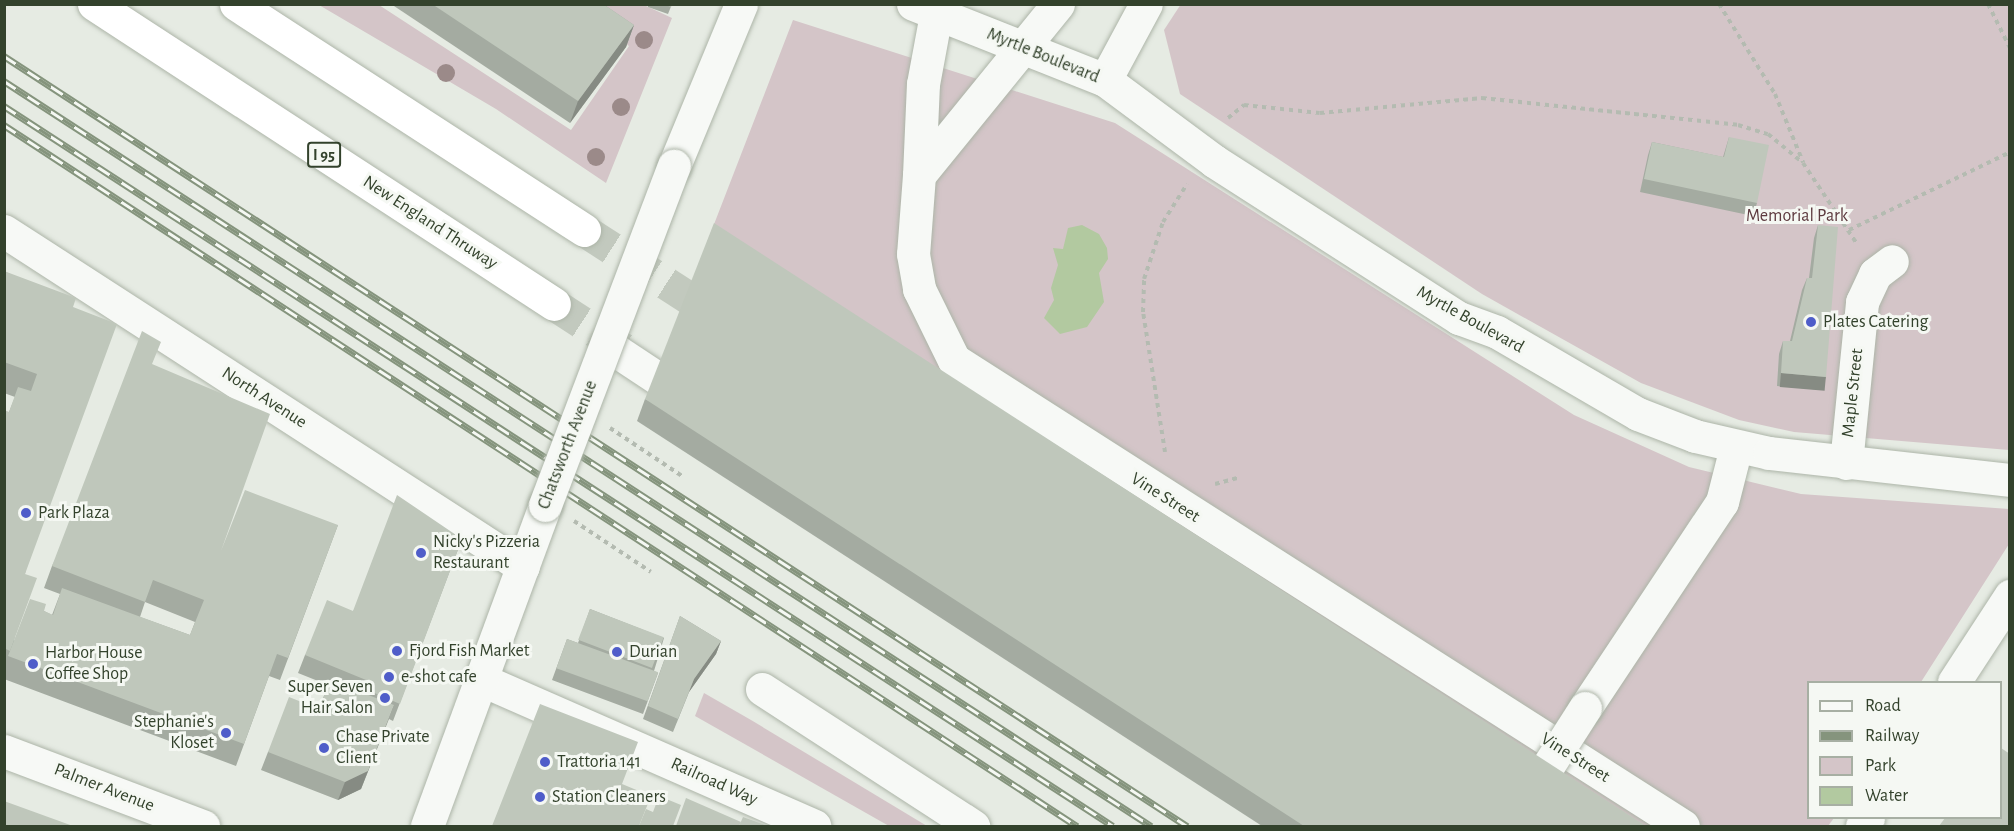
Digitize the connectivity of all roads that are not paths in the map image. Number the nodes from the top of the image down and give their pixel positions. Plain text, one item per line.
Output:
1 (94, 4) edge
2 (236, 4) edge
3 (741, 4) edge
4 (1058, 4) edge
5 (1146, 4) edge
6 (925, 9) edge
7 (1026, 47) junction
8 (1106, 80) junction
9 (919, 175) junction
10 (584, 230) tunnel mouth
11 (4, 231) edge
12 (1883, 268) road end
13 (555, 304) tunnel mouth
14 (606, 344) junction
15 (704, 370) edge
16 (688, 399) junction
17 (718, 418) edge
18 (1736, 447) junction
19 (1846, 463) junction
20 (2010, 480) edge
21 (523, 567) junction
22 (2010, 596) edge
23 (482, 680) junction
24 (1955, 681) edge
25 (762, 689) dead end
26 (4, 751) edge
27 (1529, 795) edge
28 (203, 826) edge
29 (427, 826) edge
30 (814, 826) edge
31 (973, 826) edge
32 (1683, 826) edge

1 - 13 highway, New England Thruway / I 95
2 - 10 highway
3 - 14 street, Chatsworth Avenue, bridge
4 - 7 street
5 - 8 street
6 - 7 street, Myrtle Boulevard
6 - 9 street, Vine Street
7 - 8 street, Myrtle Boulevard
7 - 9 street
8 - 18 street, Myrtle Boulevard
9 - 32 street, Vine Street
11 - 21 street, North Avenue
12 - 19 street, Maple Street
14 - 16 street
14 - 21 street, Chatsworth Avenue, bridge
15 - 16 street
16 - 17 street
18 - 19 street, Myrtle Boulevard
18 - 27 street, bridge
19 - 20 street, Myrtle Boulevard
21 - 23 street, Chatsworth Avenue
22 - 24 street
23 - 29 street, Chatsworth Avenue
23 - 30 street, Railroad Way
25 - 31 street
26 - 28 street, Palmer Avenue

